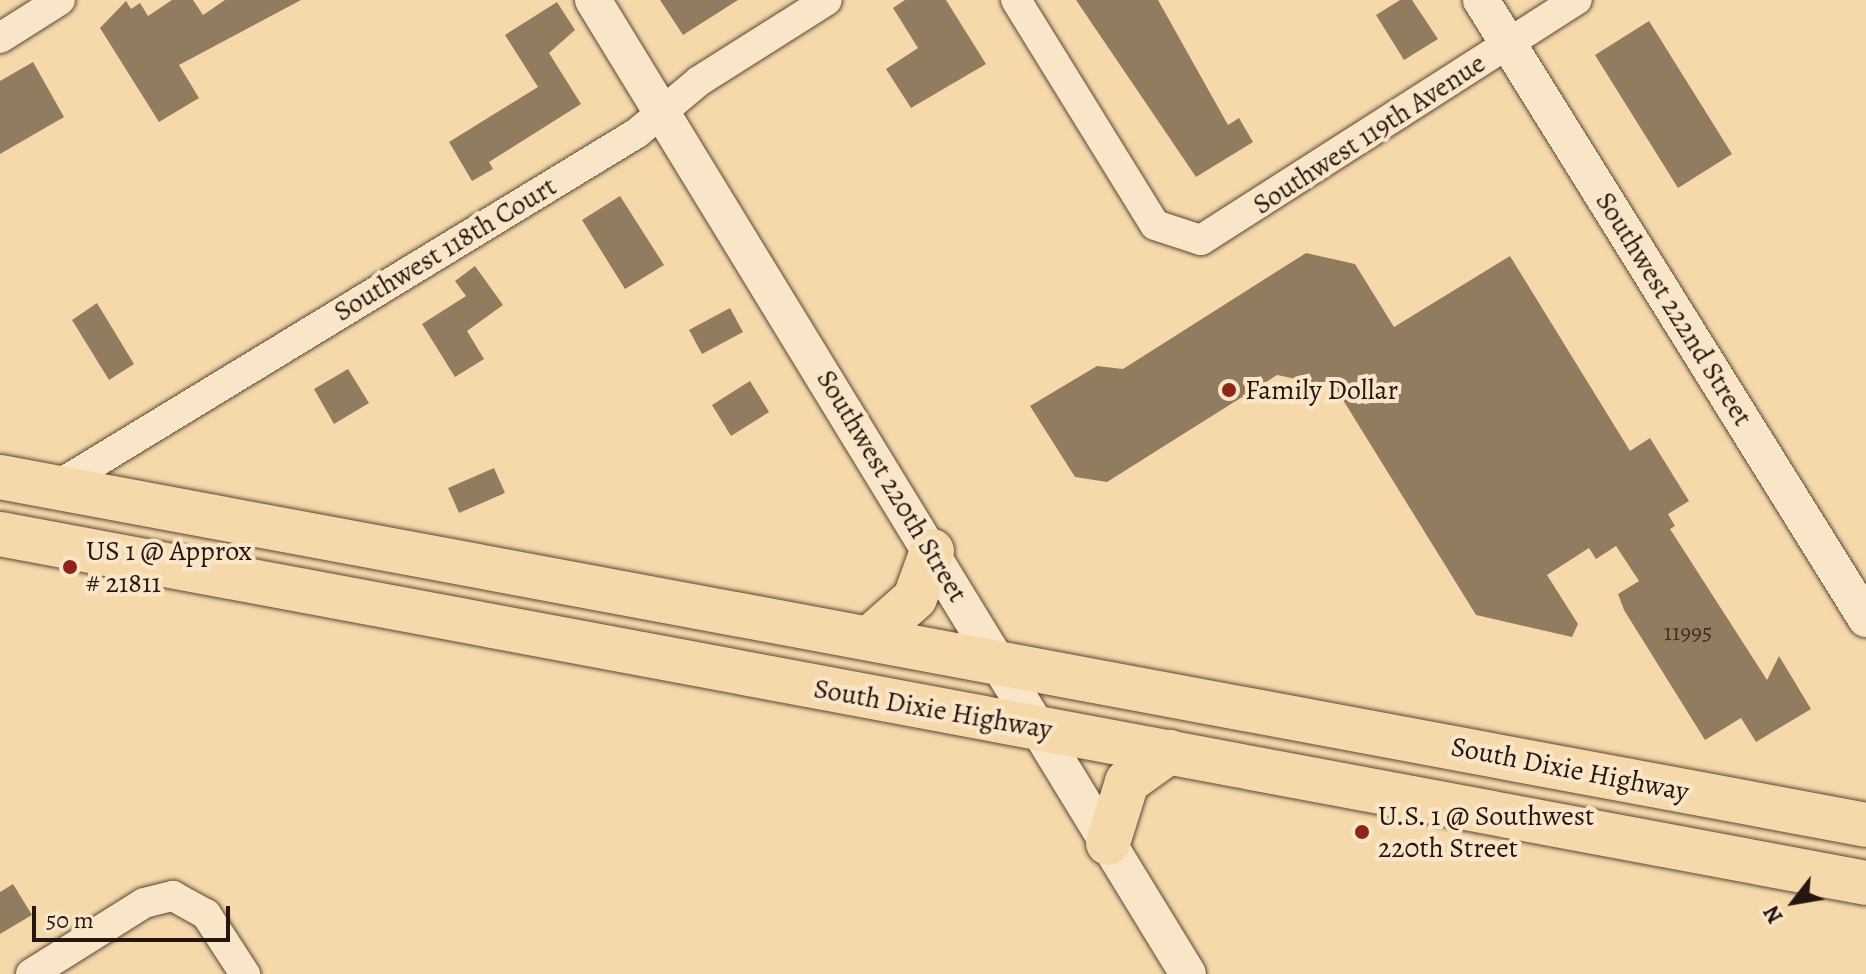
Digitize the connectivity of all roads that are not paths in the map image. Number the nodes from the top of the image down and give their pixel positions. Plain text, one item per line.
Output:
1 (60, 0) edge
2 (593, 0) edge
3 (827, 0) edge
4 (1016, 0) edge
5 (1481, 0) edge
6 (1577, 0) edge
7 (0, 38) edge
8 (1508, 44) junction
9 (661, 111) junction
10 (0, 477) edge
11 (55, 487) junction
12 (0, 509) edge
13 (0, 534) edge
14 (92, 551) junction
15 (932, 551) junction
16 (1866, 619) edge
17 (870, 638) junction
18 (569, 641) junction
19 (998, 663) junction
20 (1037, 728) junction
21 (1169, 752) junction
22 (1485, 753) junction
23 (1866, 825) edge
24 (1599, 833) junction
25 (1108, 843) junction
26 (1866, 858) edge
27 (1866, 883) edge
28 (31, 974) edge
29 (245, 974) edge
30 (1188, 974) edge

1 - 7 street
2 - 9 street, Southwest 220th Street
3 - 9 street, Southwest 118th Court
4 - 8 street, Southwest 119th Avenue
5 - 8 street, Southwest 222nd Street
6 - 8 street, Southwest 119th Avenue
8 - 16 street, Southwest 222nd Street
9 - 11 street, Southwest 118th Court
9 - 15 street, Southwest 220th Street
10 - 11 highway, South Dixie Highway
11 - 12 highway
11 - 14 highway
11 - 17 highway, South Dixie Highway
13 - 14 highway, South Dixie Highway
14 - 18 highway, South Dixie Highway
15 - 17 highway
15 - 19 street, Southwest 220th Street
17 - 19 highway, South Dixie Highway
18 - 19 highway
18 - 20 highway, South Dixie Highway
19 - 20 street, Southwest 220th Street
19 - 22 highway, South Dixie Highway
20 - 21 highway, South Dixie Highway
20 - 22 highway
20 - 25 street, Southwest 220th Street
21 - 24 highway, South Dixie Highway
21 - 25 highway
22 - 23 highway, South Dixie Highway
24 - 26 highway
24 - 27 highway, South Dixie Highway
25 - 30 street, Southwest 220th Street
28 - 29 street

